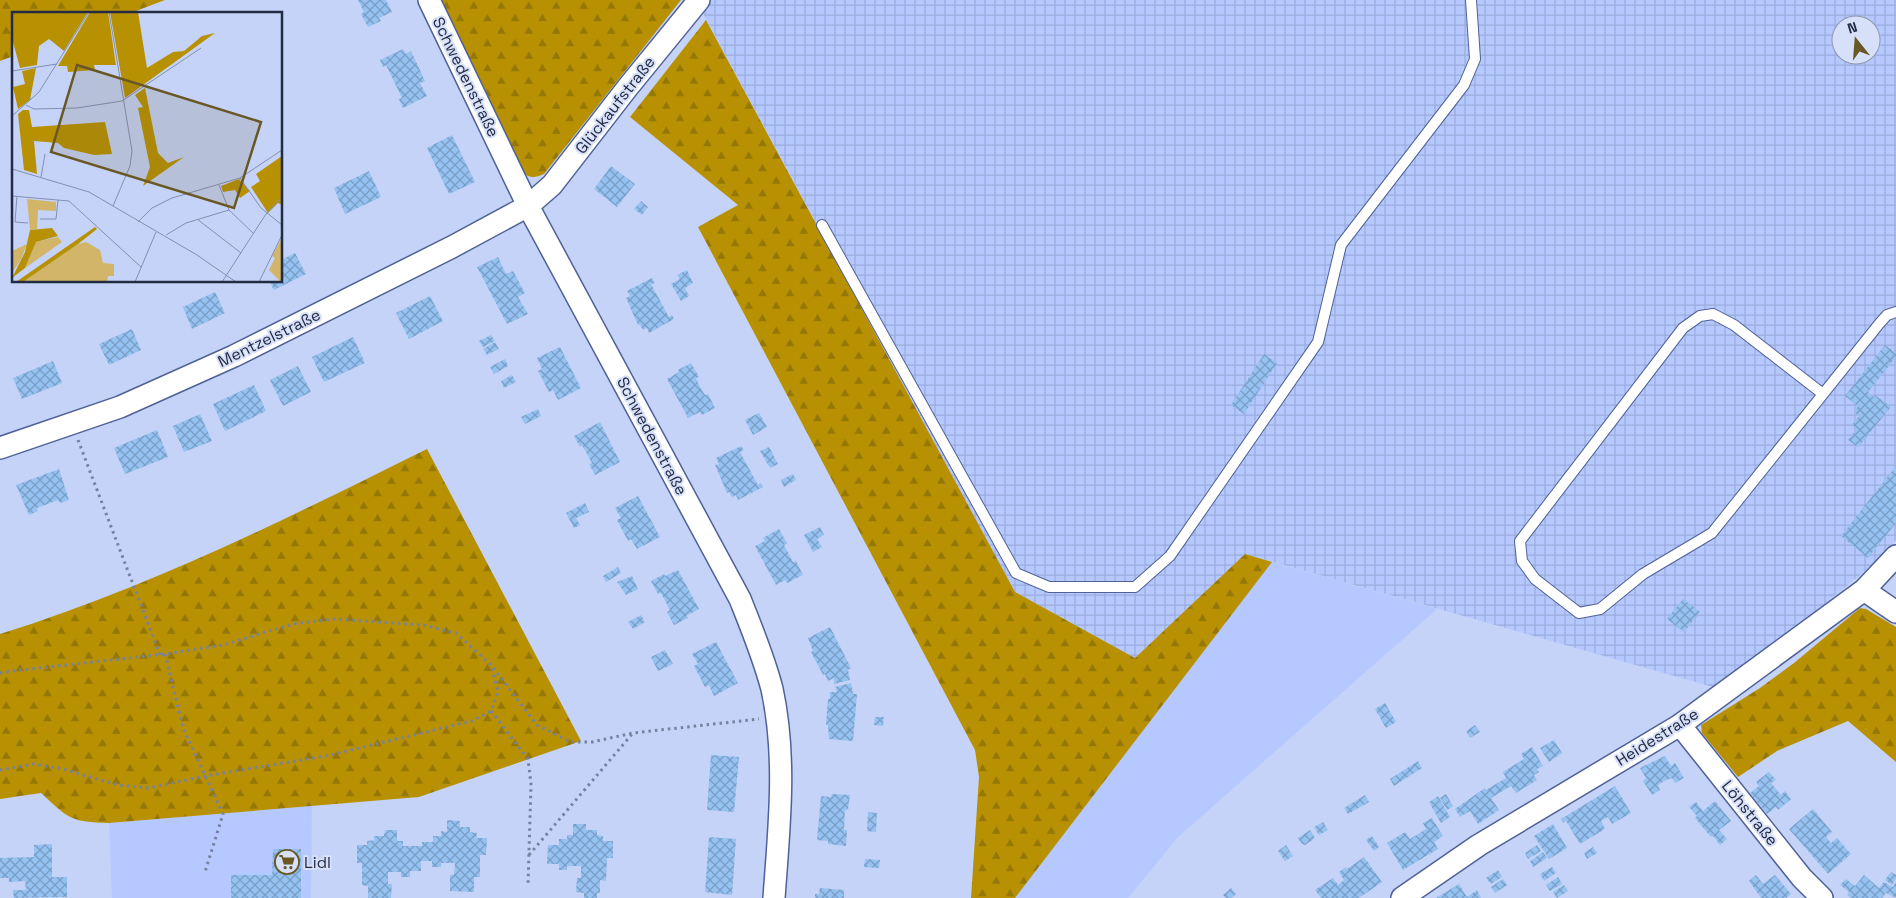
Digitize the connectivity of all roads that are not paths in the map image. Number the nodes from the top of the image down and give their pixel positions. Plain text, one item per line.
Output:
1 (429, 0) edge
2 (699, 0) edge
3 (1471, 0) edge
4 (528, 206) junction
5 (822, 225) dead end
6 (1896, 312) edge
7 (1823, 394) junction
8 (0, 448) edge
9 (1896, 556) edge
10 (1864, 590) junction
11 (1896, 612) edge
12 (1680, 725) junction
13 (774, 898) edge
14 (1402, 898) edge
15 (1822, 898) edge

1 - 4 street, Schwedenstraße
2 - 4 street, Glückaufstraße
3 - 5 lane
4 - 8 street, Mentzelstraße
4 - 13 street, Schwedenstraße
6 - 7 lane
7 - 7 lane
9 - 10 street, Heidestraße
10 - 11 street
10 - 12 street, Heidestraße
12 - 14 street, Heidestraße
12 - 15 street, Löhstraße

